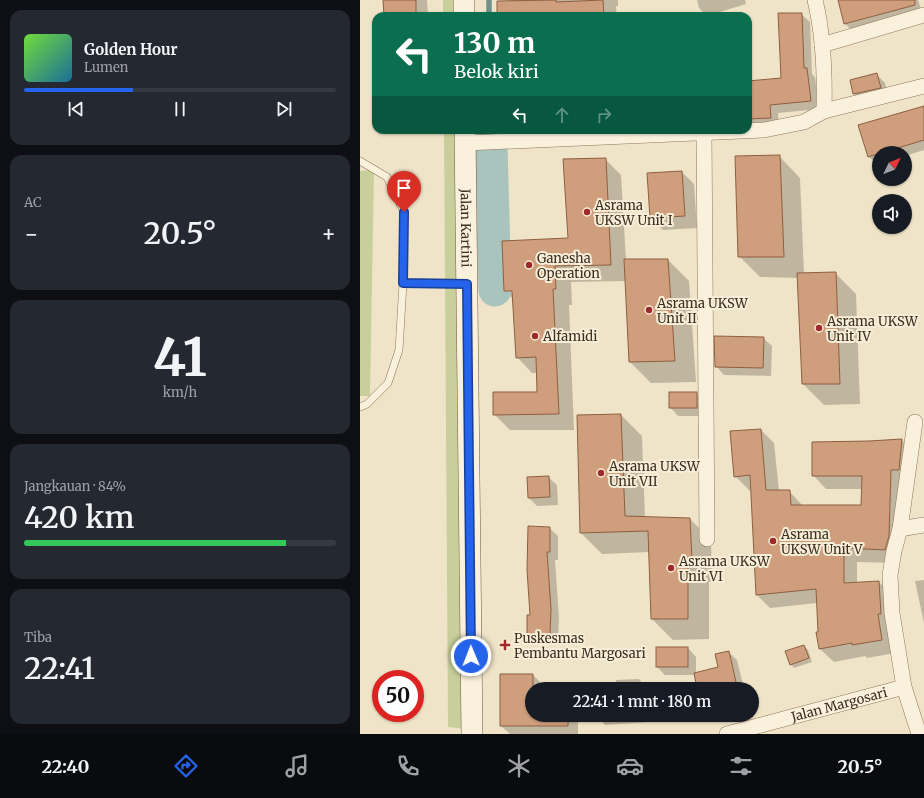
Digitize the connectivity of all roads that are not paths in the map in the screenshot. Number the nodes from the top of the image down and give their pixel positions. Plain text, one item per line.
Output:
1 (464, 0) edge
2 (815, 0) edge
3 (464, 12) edge
4 (924, 15) edge
5 (822, 45) junction
6 (924, 86) edge
7 (824, 111) junction
8 (752, 131) edge
9 (624, 134) edge
10 (704, 134) edge
11 (465, 136) edge
12 (360, 162) edge
13 (403, 283) junction
14 (467, 284) junction
15 (360, 407) edge
16 (915, 422) dead end
17 (924, 525) edge
18 (900, 529) junction
19 (707, 539) dead end
20 (904, 687) junction
21 (472, 734) edge
22 (726, 734) edge
23 (919, 734) edge

1 - 3 main road
2 - 5 street
4 - 5 street
5 - 7 street
6 - 7 street
7 - 8 street
9 - 11 street
10 - 19 street
11 - 14 main road, Jalan Kartini
12 - 13 lane
13 - 14 lane
13 - 15 lane
14 - 21 main road, Jalan Kartini
16 - 18 street
17 - 18 street
18 - 20 street
20 - 22 street, Jalan Margosari
20 - 23 street, Jalan Margosari

